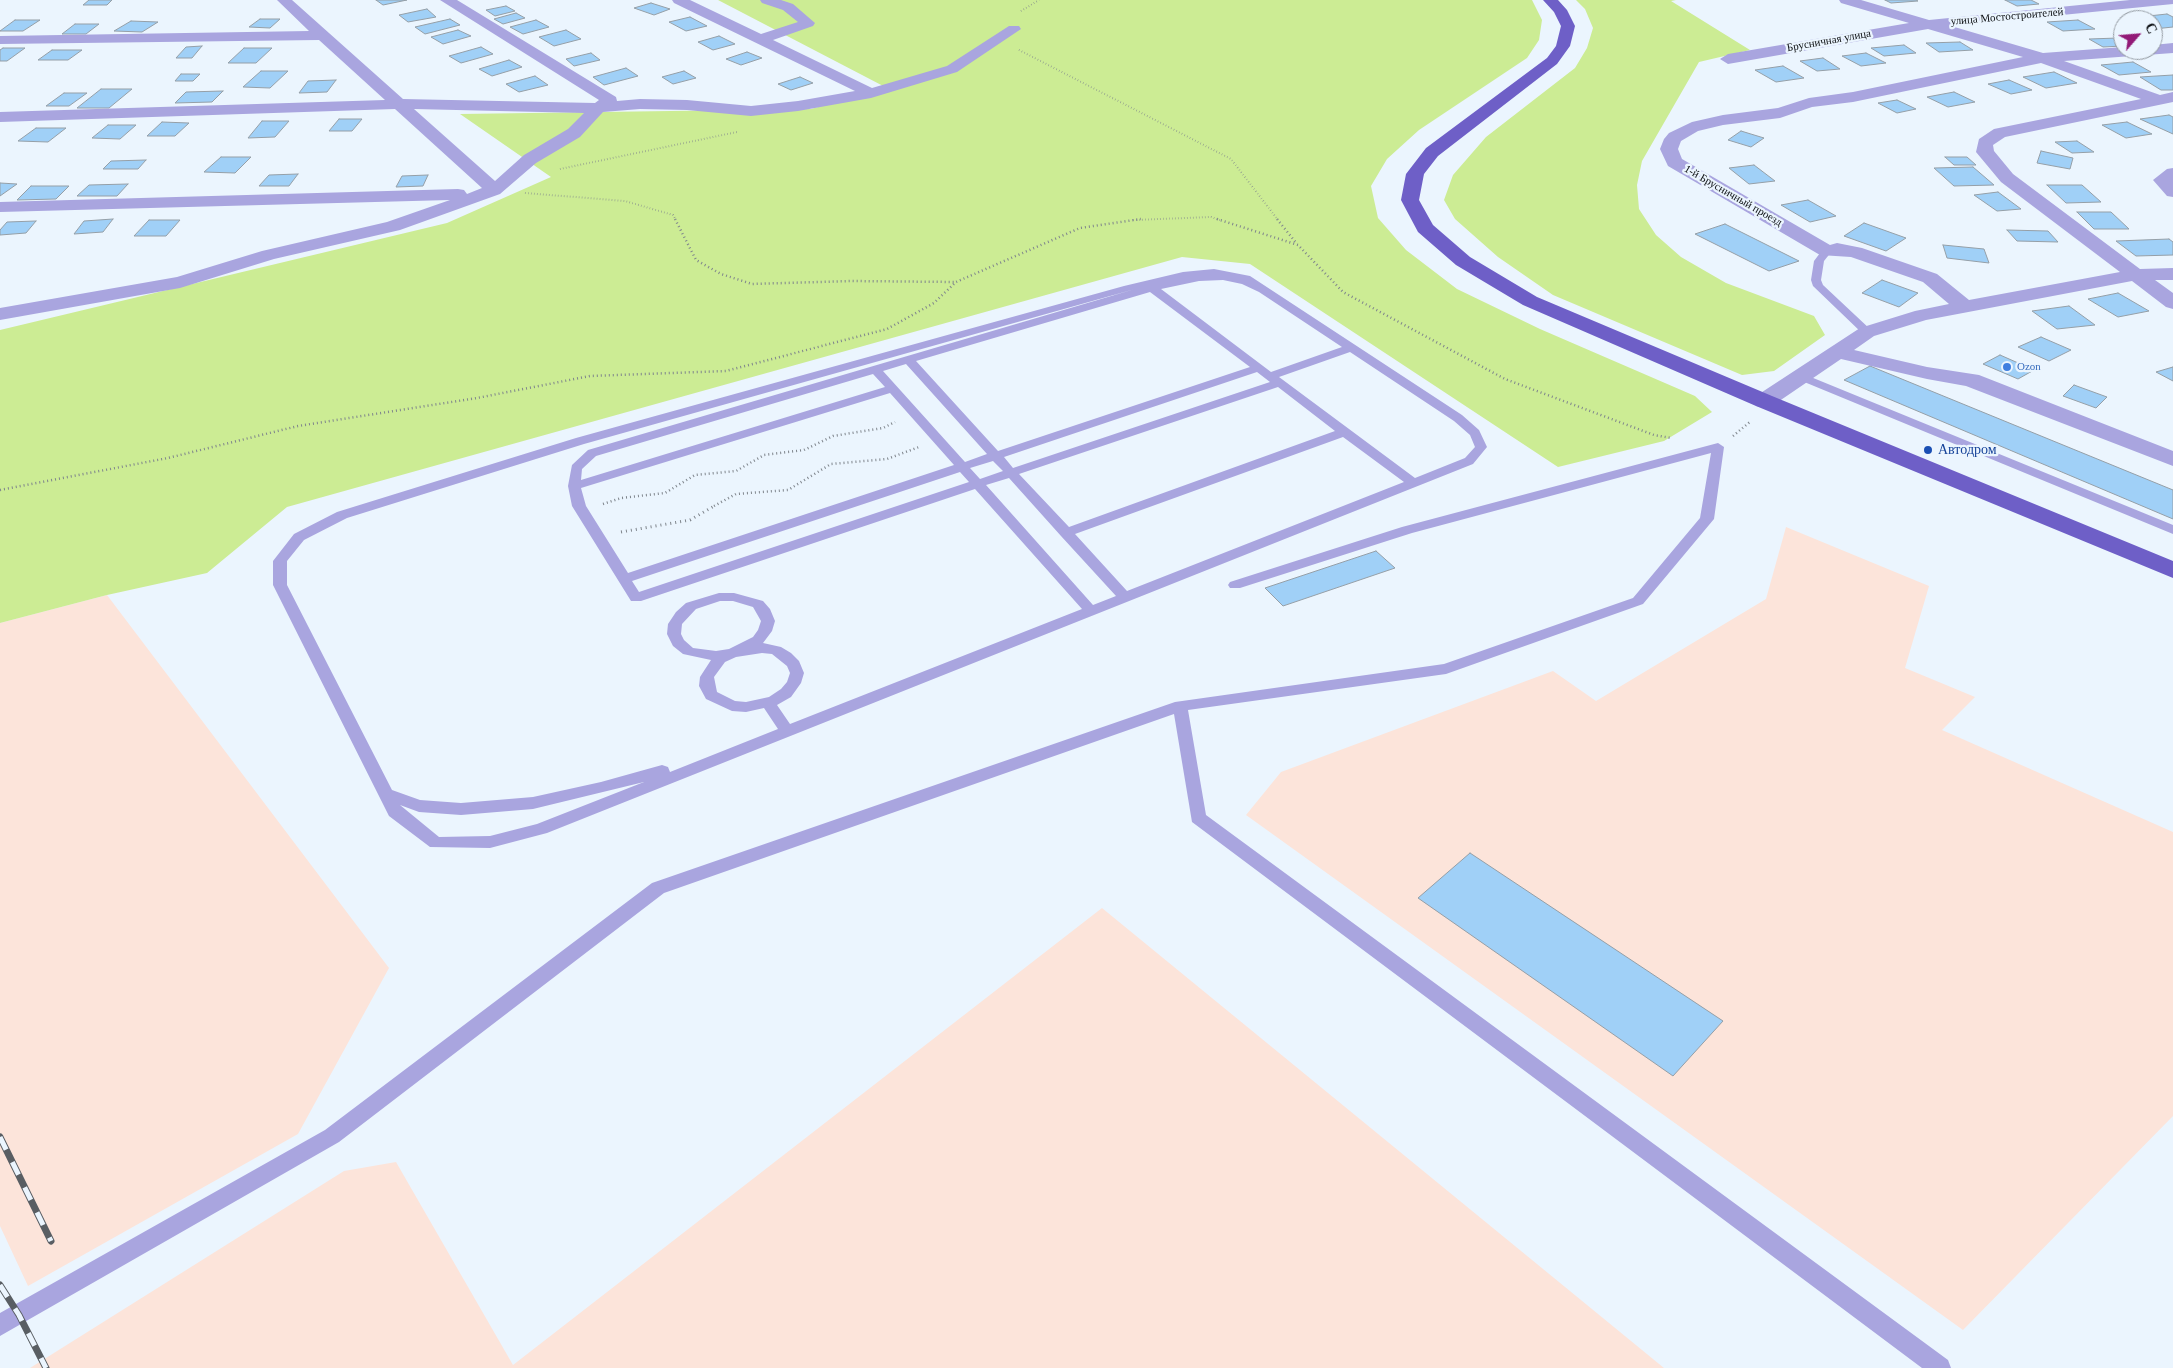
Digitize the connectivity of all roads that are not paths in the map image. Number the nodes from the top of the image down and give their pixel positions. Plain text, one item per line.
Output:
1 (284, 0) edge
2 (447, 0) edge
3 (679, 0) edge
4 (767, 0) edge
5 (1550, 0) edge
6 (1846, 0) edge
7 (2056, 0) edge
8 (2173, 0) edge
9 (2077, 10) junction
10 (1930, 24) junction
11 (1014, 29) road end
12 (324, 35) junction
13 (762, 39) junction
14 (0, 40) edge
15 (2113, 53) edge
16 (2042, 58) junction
17 (1728, 59) dead end
18 (871, 93) junction
19 (2168, 101) edge
20 (400, 104) junction
21 (598, 108) junction
22 (0, 117) edge
23 (2173, 173) edge
24 (489, 192) junction
25 (2173, 192) edge
26 (0, 207) edge
27 (1827, 251) junction
28 (2173, 274) edge
29 (2136, 276) junction
30 (1152, 288) junction
31 (1264, 290) junction
32 (2173, 303) edge
33 (1965, 307) junction
34 (0, 314) edge
35 (1867, 332) junction
36 (1351, 348) junction
37 (1838, 352) junction
38 (908, 360) junction
39 (1259, 368) junction
40 (876, 370) junction
41 (1801, 377) junction
42 (1275, 380) junction
43 (892, 389) junction
44 (1764, 401) junction
45 (1344, 432) junction
46 (996, 456) junction
47 (2173, 459) edge
48 (962, 467) junction
49 (1011, 473) junction
50 (1413, 483) junction
51 (977, 484) junction
52 (574, 486) junction
53 (2173, 530) edge
54 (1066, 533) junction
55 (2173, 570) edge
56 (624, 579) junction
57 (691, 580) junction
58 (1235, 585) dead end
59 (1125, 597) junction
60 (705, 600) junction
61 (1090, 610) junction
62 (732, 653) junction
63 (768, 703) junction
64 (1180, 706) junction
65 (787, 731) junction
66 (741, 749) junction
67 (386, 794) junction
68 (0, 1325) edge
69 (1940, 1368) edge

1 - 12 street
2 - 21 street
3 - 13 street
4 - 13 street
5 - 44 main road
6 - 10 street
7 - 9 street
8 - 9 street, улица Мостостроителей
9 - 10 street, улица Мостостроителей
10 - 16 street
10 - 17 street, Брусничная улица
11 - 18 street
12 - 14 street
12 - 20 street
13 - 18 street
15 - 16 street
16 - 19 street
16 - 27 street, 1-й Брусничный проезд
18 - 21 street
19 - 29 street
20 - 21 street
20 - 22 street
20 - 24 street
21 - 24 street
23 - 25 street
24 - 26 street
24 - 34 street
27 - 33 street, 1-й Брусничный проезд
27 - 35 lane
28 - 29 street
29 - 32 street
29 - 33 street
30 - 31 lane
30 - 38 lane
30 - 39 lane
31 - 36 lane
31 - 67 lane
33 - 35 street
35 - 37 street
36 - 42 lane
36 - 50 lane
37 - 41 street
37 - 47 street
38 - 40 lane
38 - 46 lane
39 - 42 lane
39 - 46 lane
40 - 43 lane
40 - 52 lane
41 - 44 street
41 - 53 lane
42 - 45 lane
42 - 49 lane
43 - 48 lane
43 - 52 lane
44 - 55 main road
45 - 50 lane
45 - 54 lane
46 - 48 lane
46 - 49 lane
48 - 51 lane
48 - 56 lane
49 - 51 lane
49 - 54 lane
50 - 59 lane
51 - 57 lane
51 - 61 lane
52 - 56 lane
54 - 59 lane
56 - 57 lane
57 - 60 lane
58 - 64 lane
59 - 61 lane
60 - 62 lane
60 - 62 lane
61 - 65 lane
62 - 63 lane
62 - 63 lane
63 - 65 lane
64 - 68 lane
64 - 69 lane
65 - 66 lane
66 - 67 lane
66 - 67 lane

